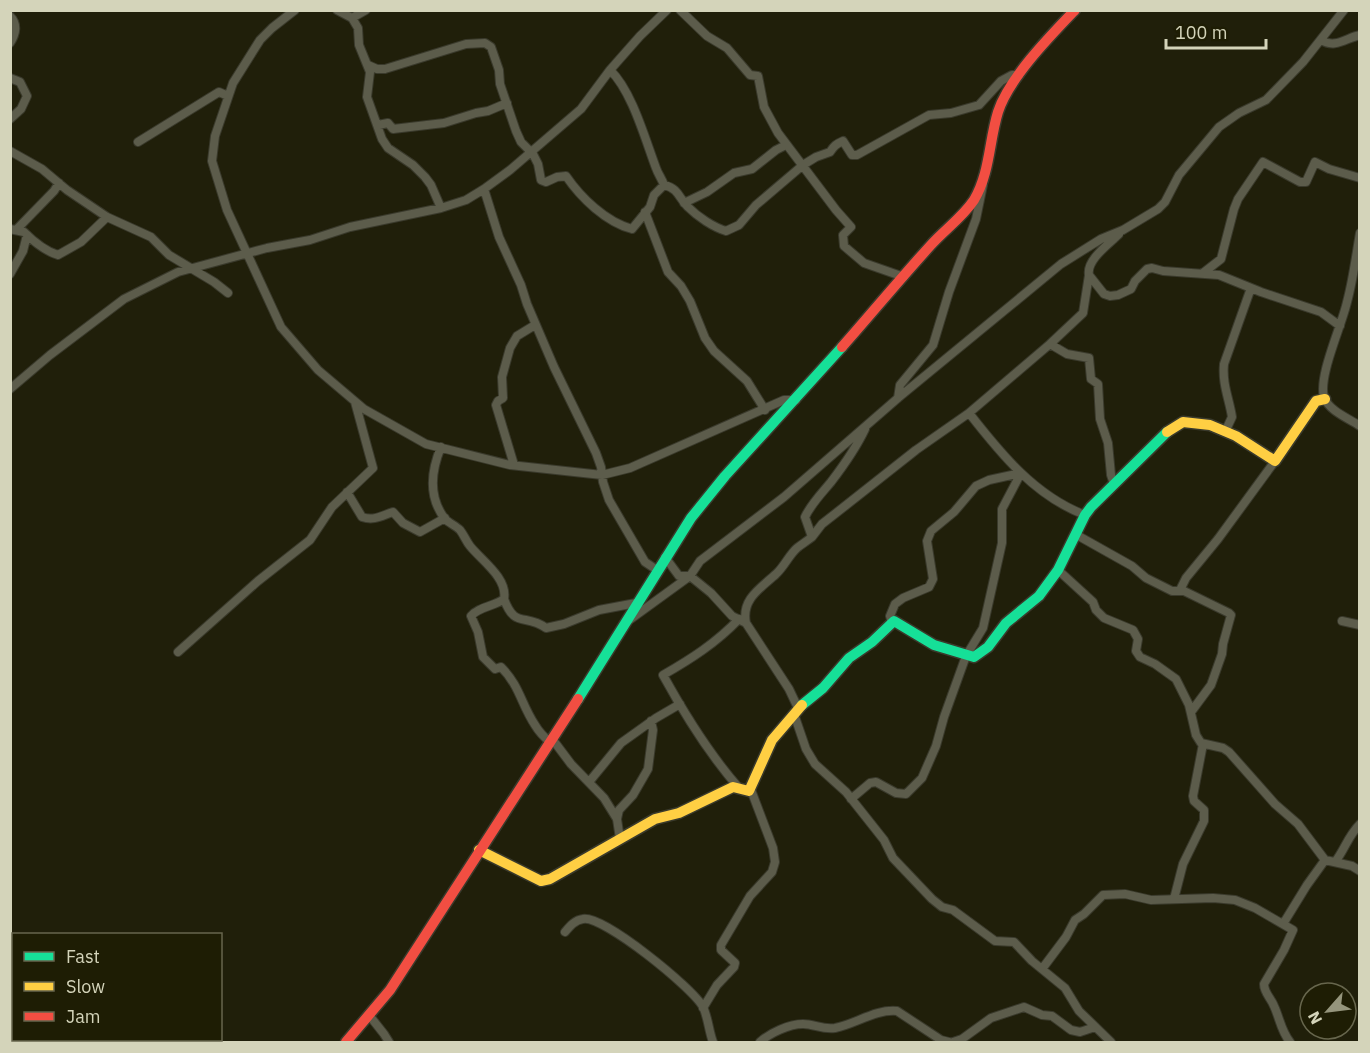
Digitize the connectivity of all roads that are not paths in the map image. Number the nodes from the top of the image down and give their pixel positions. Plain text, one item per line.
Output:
1 (295, 10) edge
2 (337, 10) edge
3 (366, 10) edge
4 (667, 10) edge
5 (680, 10) edge
6 (1075, 10) edge
7 (1344, 10) edge
8 (10, 16) edge
9 (351, 18) junction
10 (1359, 35) edge
11 (1321, 40) junction
12 (10, 43) edge
13 (368, 64) junction
14 (610, 70) junction
15 (1019, 75) junction
16 (10, 78) edge
17 (228, 96) junction
18 (507, 103) junction
19 (10, 119) edge
20 (378, 125) junction
21 (138, 142) dead end
22 (786, 145) junction
23 (10, 151) edge
24 (530, 153) junction
25 (803, 165) junction
26 (1359, 178) edge
27 (984, 180) junction
28 (59, 183) junction
29 (664, 184) junction
30 (484, 189) junction
31 (684, 203) junction
32 (441, 208) junction
33 (645, 212) junction
34 (107, 217) junction
35 (14, 229) edge
36 (1122, 230) junction
37 (1359, 233) edge
38 (27, 235) junction
39 (248, 254) junction
40 (191, 268) junction
41 (1203, 273) junction
42 (10, 274) edge
43 (1089, 275) junction
44 (904, 277) junction
45 (1251, 288) junction
46 (228, 293) dead end
47 (536, 325) junction
48 (1340, 326) junction
49 (1050, 344) junction
50 (10, 389) edge
51 (898, 398) junction
52 (1325, 399) junction
53 (796, 400) junction
54 (354, 401) junction
55 (765, 410) junction
56 (969, 413) junction
57 (867, 426) junction
58 (1359, 426) edge
59 (1226, 432) junction
60 (441, 447) junction
61 (1275, 461) junction
62 (514, 465) junction
63 (1021, 473) junction
64 (602, 475) junction
65 (1114, 484) junction
66 (347, 492) junction
67 (1085, 515) junction
68 (445, 518) junction
69 (1075, 534) junction
70 (812, 537) junction
71 (665, 557) junction
72 (657, 570) junction
73 (1058, 570) junction
74 (690, 576) junction
75 (1180, 590) junction
76 (504, 599) junction
77 (636, 603) junction
78 (742, 621) junction
79 (1342, 621) dead end
80 (624, 623) junction
81 (892, 623) junction
82 (1359, 625) edge
83 (178, 652) dead end
84 (966, 656) junction
85 (680, 704) junction
86 (796, 711) junction
87 (1191, 712) junction
88 (651, 722) junction
89 (552, 742) junction
90 (1203, 744) junction
91 (589, 782) junction
92 (745, 790) junction
93 (851, 799) junction
94 (617, 819) junction
95 (1359, 824) edge
96 (620, 839) junction
97 (479, 850) junction
98 (1325, 860) junction
99 (1335, 862) junction
100 (1359, 871) edge
101 (1174, 899) junction
102 (1283, 924) junction
103 (565, 932) dead end
104 (1042, 969) junction
105 (703, 1008) junction
106 (369, 1015) junction
107 (1095, 1027) junction
108 (967, 1039) edge
109 (346, 1042) edge
110 (388, 1042) edge
111 (713, 1042) edge
112 (760, 1042) edge
113 (951, 1042) edge
114 (1112, 1042) edge
115 (1290, 1042) edge

1 - 17 street
2 - 9 street
3 - 9 street
4 - 14 street
5 - 22 street
6 - 15 street
7 - 11 street
8 - 12 street
9 - 13 street
10 - 11 street
11 - 36 street
13 - 18 street
13 - 20 street
14 - 24 street
14 - 29 street
15 - 25 street
15 - 27 street
16 - 19 street
17 - 21 street
17 - 39 street
18 - 20 street
18 - 24 street
20 - 32 street
22 - 25 street
22 - 31 street
23 - 28 street
24 - 30 street
24 - 33 street
25 - 31 street
25 - 44 street
26 - 41 street
27 - 44 street
27 - 51 street
28 - 34 street
28 - 35 street
29 - 31 street
29 - 33 street
30 - 32 street
30 - 47 street
32 - 39 street
33 - 55 street
34 - 38 street
34 - 40 street
35 - 38 street
36 - 43 street
36 - 51 street
37 - 48 street
38 - 42 street
39 - 40 street
39 - 54 street
40 - 46 street
40 - 50 street
41 - 43 street
41 - 45 street
43 - 49 street
44 - 53 street
45 - 48 street
45 - 59 street
47 - 62 street
47 - 64 street
48 - 52 street
49 - 56 street
49 - 65 street
51 - 57 street
52 - 58 street
52 - 61 street
53 - 55 street
53 - 71 street
54 - 60 street
54 - 66 street
55 - 64 street
56 - 63 street
56 - 70 street
57 - 70 street
57 - 74 street
59 - 61 street
59 - 65 street
60 - 62 street
60 - 68 street
61 - 75 street
62 - 64 street
63 - 67 street
63 - 81 street
63 - 84 street
64 - 72 street
65 - 67 street
66 - 68 street
66 - 83 street
67 - 69 street
68 - 76 street
69 - 73 street
69 - 75 street
70 - 78 street
71 - 72 street
71 - 74 street
72 - 77 street
73 - 84 street
73 - 87 street
74 - 78 street
74 - 80 street
75 - 87 street
76 - 77 street
76 - 89 street
77 - 80 street
78 - 85 street
78 - 86 street
79 - 82 street
80 - 89 street
81 - 84 street
81 - 86 street
84 - 93 street
85 - 88 street
85 - 92 street
86 - 92 street
86 - 93 street
87 - 90 street
88 - 91 street
88 - 94 street
89 - 91 street
89 - 97 street
90 - 98 street
90 - 101 street
91 - 94 street
92 - 96 street
92 - 105 street
93 - 104 street
94 - 96 street
95 - 99 street
96 - 97 street
97 - 106 street
98 - 99 street
98 - 102 street
99 - 100 street
101 - 102 street
101 - 104 street
102 - 115 street
103 - 105 street
104 - 107 street
105 - 111 street
106 - 109 street
106 - 110 street
107 - 108 street
107 - 114 street
108 - 113 street
112 - 113 street

